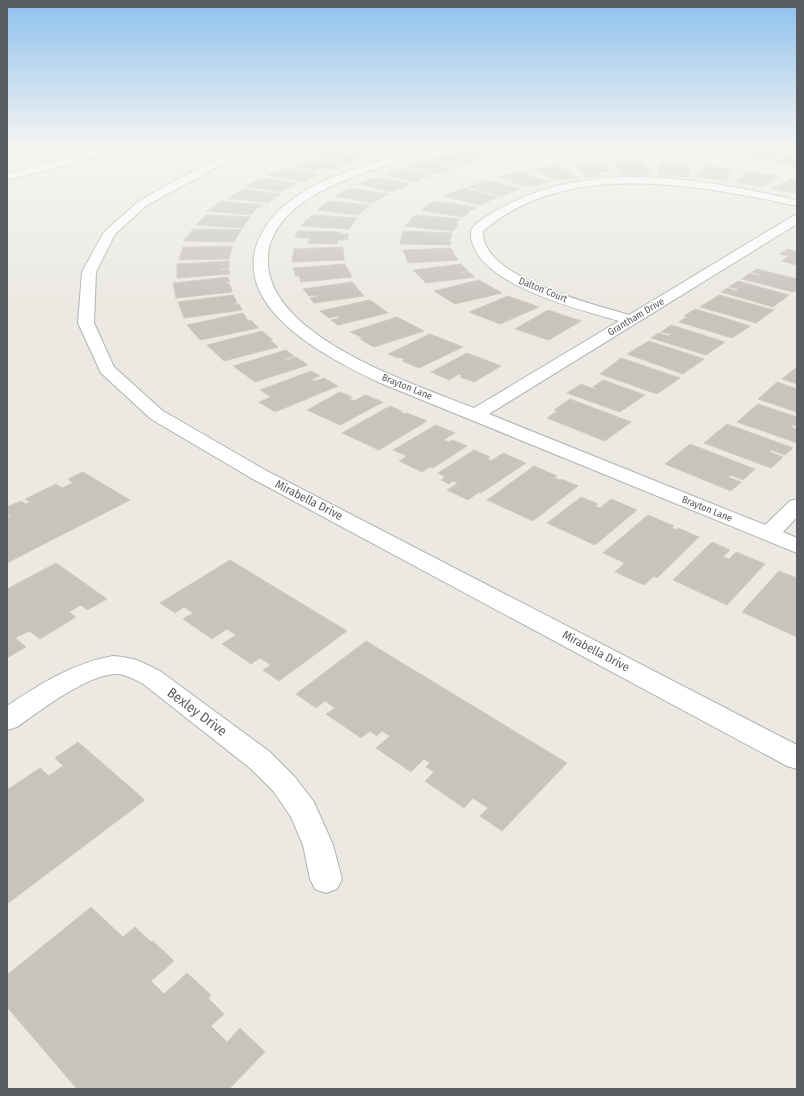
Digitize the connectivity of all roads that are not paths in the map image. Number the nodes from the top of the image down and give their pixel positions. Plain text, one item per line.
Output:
1 (150, 199) edge
2 (301, 199) edge
3 (527, 199) edge
4 (777, 199) edge
5 (797, 203) edge
6 (797, 219) edge
7 (632, 320) junction
8 (475, 415) junction
9 (797, 505) edge
10 (769, 534) junction
11 (797, 546) edge
12 (7, 720) edge
13 (797, 758) edge
14 (326, 879) dead end

1 - 13 street, Mirabella Drive
2 - 8 street, Brayton Lane
3 - 7 street, Dalton Court
4 - 5 street, Dalton Court
6 - 7 street, Grantham Drive
7 - 8 street, Grantham Drive
8 - 10 street, Brayton Lane
9 - 10 street
10 - 11 street, Brayton Lane
12 - 14 street, Bexley Drive

